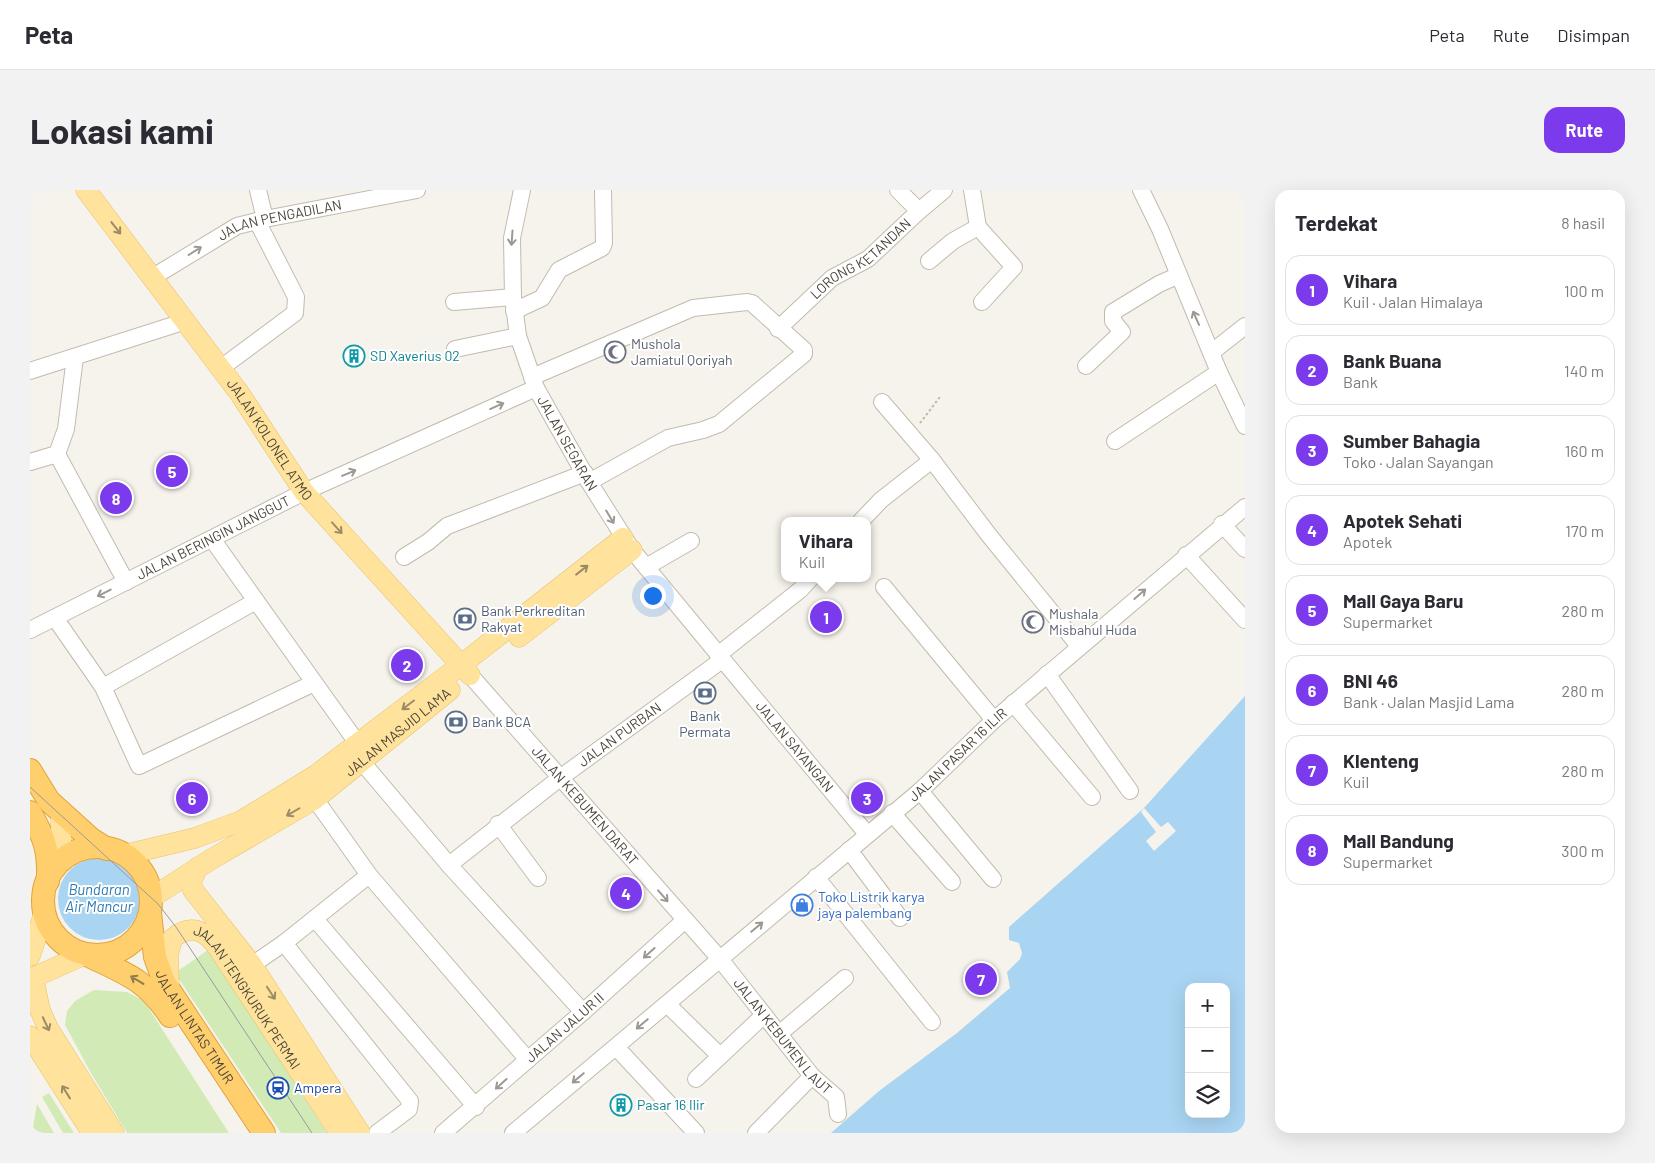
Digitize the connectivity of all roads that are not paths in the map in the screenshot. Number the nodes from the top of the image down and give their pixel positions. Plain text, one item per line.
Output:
1 (86, 190) edge
2 (258, 190) edge
3 (417, 190) edge
4 (520, 190) edge
5 (603, 190) edge
6 (898, 190) edge
7 (944, 190) edge
8 (972, 190) edge
9 (1141, 190) edge
10 (339, 197) edge
11 (918, 211) junction
12 (261, 220) junction
13 (978, 227) junction
14 (930, 260) dead end
15 (1178, 276) junction
16 (153, 277) junction
17 (454, 302) dead end
18 (982, 302) dead end
19 (514, 304) junction
20 (186, 321) junction
21 (1245, 326) edge
22 (778, 329) junction
23 (518, 336) junction
24 (455, 349) dead end
25 (1212, 352) junction
26 (75, 357) junction
27 (1086, 366) dead end
28 (32, 367) edge
29 (221, 368) junction
30 (1218, 372) junction
31 (534, 383) junction
32 (882, 402) dead end
33 (1245, 426) edge
34 (1115, 441) dead end
35 (57, 454) junction
36 (932, 460) junction
37 (30, 462) edge
38 (587, 478) junction
39 (304, 492) junction
40 (1245, 507) edge
41 (865, 517) edge
42 (1222, 524) junction
43 (212, 539) junction
44 (691, 541) dead end
45 (628, 544) junction
46 (1245, 549) edge
47 (1190, 552) junction
48 (404, 557) dead end
49 (646, 567) junction
50 (126, 582) junction
51 (807, 582) edge
52 (884, 587) dead end
53 (256, 601) junction
54 (55, 618) junction
55 (1245, 620) edge
56 (30, 630) edge
57 (1079, 646) junction
58 (720, 657) junction
59 (465, 670) junction
60 (1047, 674) junction
61 (314, 683) junction
62 (103, 687) junction
63 (1013, 703) junction
64 (994, 720) junction
65 (360, 753) junction
66 (30, 770) edge
67 (560, 778) junction
68 (920, 790) junction
69 (1130, 791) dead end
70 (1092, 798) dead end
71 (315, 799) junction
72 (30, 812) edge
73 (61, 812) junction
74 (892, 813) junction
75 (498, 824) junction
76 (216, 830) junction
77 (867, 834) junction
78 (226, 850) junction
79 (849, 850) junction
80 (116, 852) junction
81 (448, 865) junction
82 (197, 868) junction
83 (369, 875) junction
84 (816, 877) junction
85 (538, 878) dead end
86 (993, 879) dead end
87 (48, 880) junction
88 (952, 882) dead end
89 (151, 905) junction
90 (44, 906) junction
91 (900, 918) dead end
92 (315, 919) junction
93 (685, 920) junction
94 (212, 928) junction
95 (284, 943) junction
96 (86, 954) junction
97 (30, 956) edge
98 (720, 959) junction
99 (252, 965) junction
100 (32, 978) edge
101 (845, 978) dead end
102 (170, 992) junction
103 (667, 1004) junction
104 (584, 1012) junction
105 (764, 1014) junction
106 (932, 1022) dead end
107 (779, 1034) junction
108 (30, 1036) edge
109 (616, 1047) junction
110 (720, 1056) junction
111 (528, 1060) junction
112 (812, 1076) junction
113 (696, 1079) dead end
114 (476, 1106) junction
115 (838, 1114) dead end
116 (244, 1120) edge
117 (92, 1133) edge
118 (114, 1133) edge
119 (264, 1133) edge
120 (340, 1133) edge
121 (360, 1133) edge
122 (377, 1133) edge
123 (443, 1133) edge
124 (513, 1133) edge
125 (696, 1133) edge
126 (756, 1133) edge

1 -> 16 main road, JALAN KOLONEL ATMO
2 - 12 street
3 - 10 street, JALAN PENGADILAN
4 -> 19 street, JALAN SEGARAN
5 - 19 street
6 - 11 street
7 - 11 street, LORONG KETANDAN
8 - 13 street
9 - 15 street
10 - 12 street, JALAN PENGADILAN
11 - 22 street, LORONG KETANDAN
16 -> 12 street, JALAN PENGADILAN
12 - 29 street
13 - 14 street
13 - 18 street
25 -> 15 street
15 - 27 street
16 - 20 main road, JALAN KOLONEL ATMO
17 - 19 street
19 - 23 street, JALAN SEGARAN
20 - 26 street
20 - 29 main road, JALAN KOLONEL ATMO
21 - 25 street
22 - 31 street, JALAN BERINGIN JANGGUT
22 - 38 street
23 - 24 street
23 - 31 street, JALAN SEGARAN
25 - 30 street
26 - 28 street
26 - 35 street
29 - 39 main road, JALAN KOLONEL ATMO
30 - 33 street
30 - 34 street
31 - 38 street, JALAN SEGARAN
39 -> 31 street, JALAN BERINGIN JANGGUT
32 - 36 street
35 - 37 street
35 - 50 street
36 - 41 street
36 - 57 street
38 -> 45 street, JALAN SEGARAN
38 - 48 street
39 - 43 street, JALAN BERINGIN JANGGUT
39 -> 59 main road, JALAN KOLONEL ATMO
40 - 42 street, JALAN PASAR 16 ILIR
42 - 46 street
42 - 47 street, JALAN PASAR 16 ILIR
43 - 50 street, JALAN BERINGIN JANGGUT
43 - 53 street
44 - 49 street
45 - 49 street, JALAN SEGARAN
45 - 59 main road, JALAN MASJID LAMA
47 - 55 street
57 -> 47 street, JALAN PASAR 16 ILIR
49 - 58 street, JALAN SEGARAN
50 -> 54 street, JALAN BERINGIN JANGGUT
51 - 58 street, JALAN PURBAN
52 - 64 street
53 - 61 street
53 - 62 street
54 - 56 street, JALAN BERINGIN JANGGUT
54 - 62 street
57 - 60 street, JALAN PASAR 16 ILIR
58 - 67 street, JALAN PURBAN
58 - 77 street, JALAN SAYANGAN
59 -> 65 main road, JALAN MASJID LAMA
59 - 67 street, JALAN KEBUMEN DARAT
60 - 63 street, JALAN PASAR 16 ILIR
60 - 69 street
61 - 62 street
61 - 65 street
63 - 64 street, JALAN PASAR 16 ILIR
63 - 70 street
64 - 68 street, JALAN PASAR 16 ILIR
65 - 71 main road, JALAN MASJID LAMA
65 - 76 main road
65 - 81 street
66 - 73 highway
67 - 75 street, JALAN PURBAN
67 -> 93 street, JALAN KEBUMEN DARAT
68 - 74 street, JALAN PASAR 16 ILIR
68 - 86 street
71 -> 78 main road, JALAN MASJID LAMA
71 - 83 street
72 - 87 highway
73 - 80 highway
73 - 87 main road
74 - 77 street, JALAN PASAR 16 ILIR
74 - 88 street
75 - 81 street, JALAN PURBAN
75 - 85 street
76 - 78 main road
76 - 80 main road
77 - 79 street, JALAN PASAR 16 ILIR
78 - 82 main road, JALAN MASJID LAMA
79 - 84 street, JALAN PASAR 16 ILIR
79 - 91 street
80 - 87 highway
80 - 89 highway
81 - 104 street
82 - 89 main road, JALAN MASJID LAMA
82 - 94 main road, JALAN TENGKURUK PERMAI
83 - 92 street
83 - 111 street
98 -> 84 street, JALAN PASAR 16 ILIR
84 - 106 street
87 - 90 highway
89 - 96 highway
89 - 102 highway, JALAN LINTAS TIMUR
90 - 96 highway
90 - 97 main road
92 - 95 street
92 - 114 street
93 - 98 street, JALAN KEBUMEN DARAT
93 -> 104 street, JALAN JALUR II
94 - 99 main road, JALAN TENGKURUK PERMAI
94 - 102 main road, JALAN TENGKURUK PERMAI
94 - 120 main road, JALAN TENGKURUK PERMAI
95 - 99 street
95 - 122 street
96 - 100 main road
116 -> 96 highway, JALAN LINTAS TIMUR
98 - 103 street, JALAN PASAR 16 ILIR
98 - 105 street, JALAN KEBUMEN LAUT
99 -> 121 main road, JALAN TENGKURUK PERMAI
100 -> 118 main road
101 - 107 street
102 - 116 highway, JALAN LINTAS TIMUR
103 -> 109 street, JALAN PASAR 16 ILIR
103 - 110 street
104 - 111 street, JALAN JALUR II
105 - 107 street, JALAN KEBUMEN LAUT
105 - 110 street
107 - 112 street, JALAN KEBUMEN LAUT
117 -> 108 main road
109 -> 124 street, JALAN PASAR 16 ILIR
109 - 125 street
110 - 113 street
111 -> 114 street, JALAN JALUR II
112 - 115 street, JALAN KEBUMEN LAUT
112 - 126 street
114 - 123 street, JALAN JALUR II
116 - 119 highway, JALAN LINTAS TIMUR

